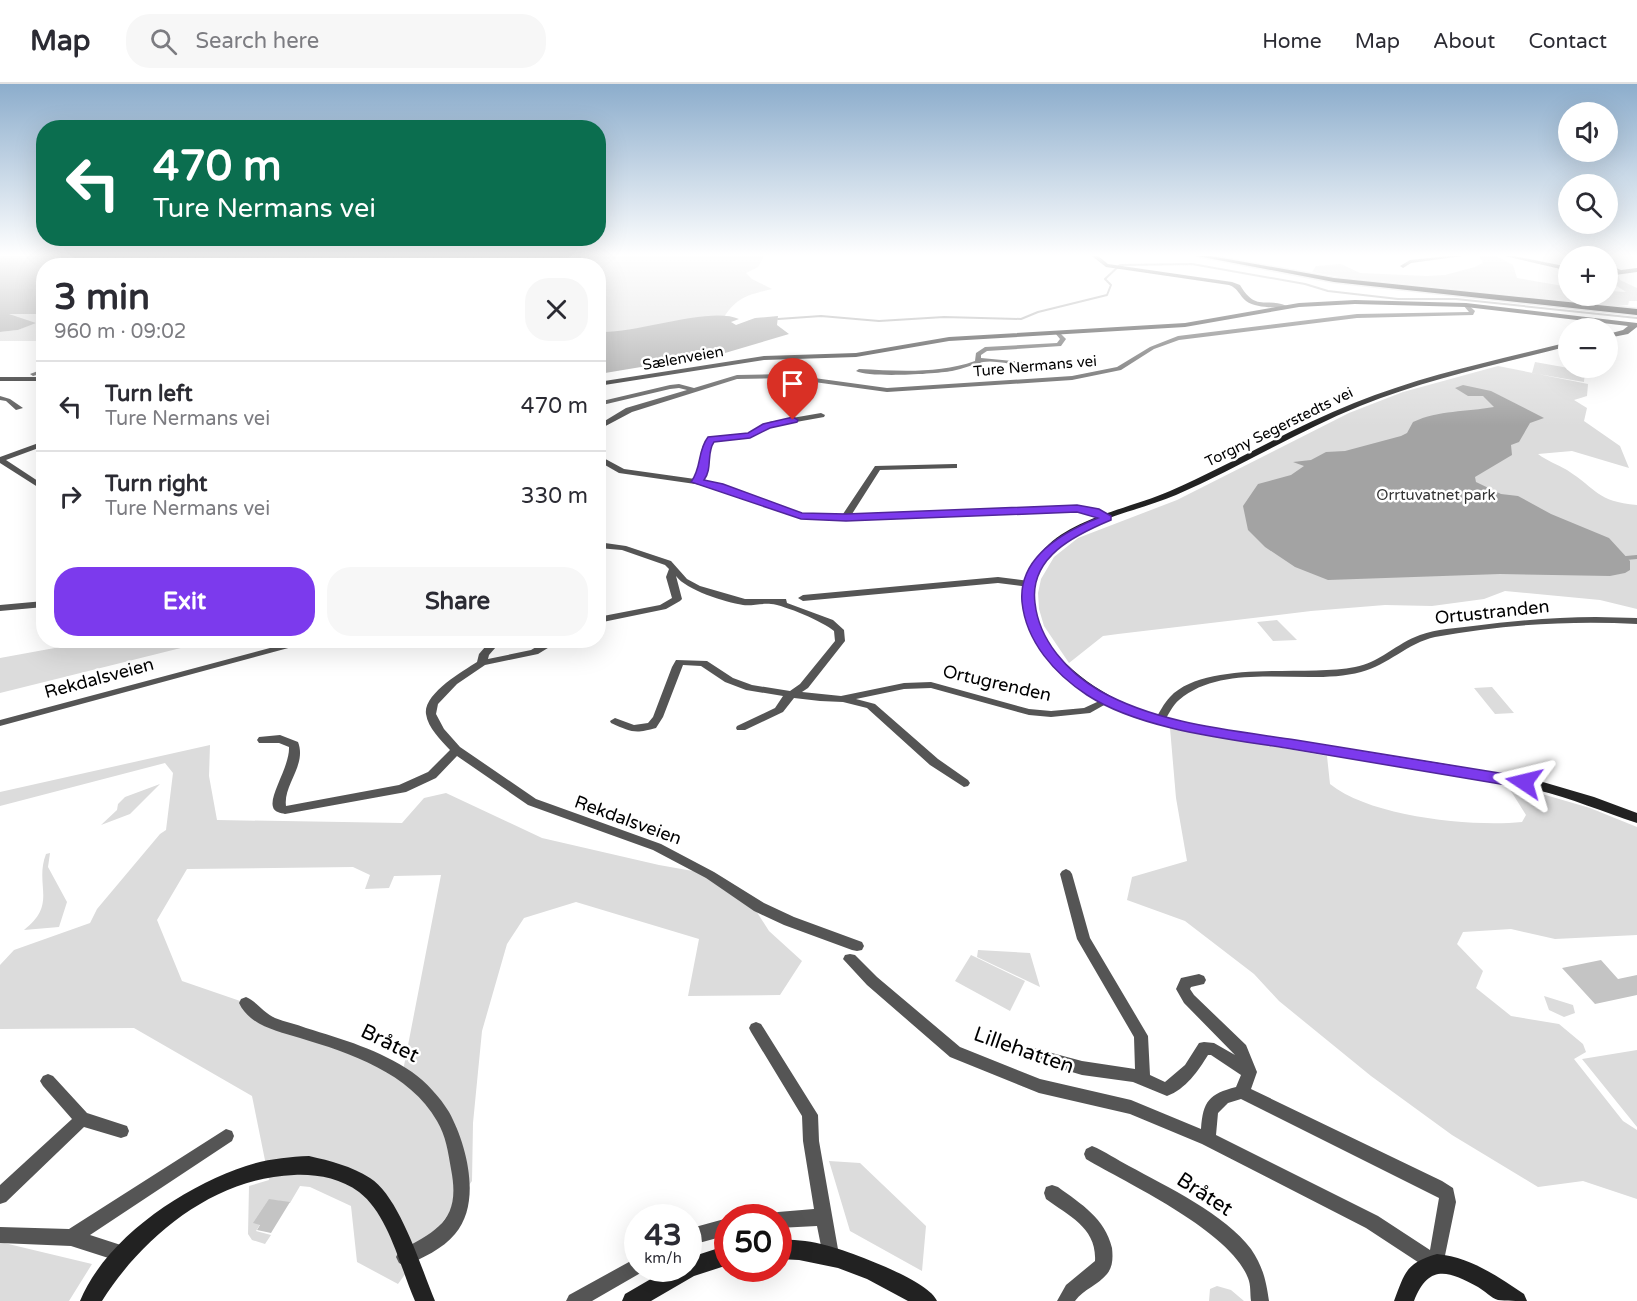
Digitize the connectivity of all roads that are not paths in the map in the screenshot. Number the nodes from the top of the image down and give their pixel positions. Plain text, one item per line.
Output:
1 (1250, 313) edge
2 (1470, 313) edge
3 (1539, 313) edge
4 (1634, 325) edge
5 (1058, 333) junction
6 (1618, 334) edge
7 (1558, 347) edge
8 (980, 360) junction
9 (1020, 363) dead end
10 (859, 372) dead end
11 (36, 375) edge
12 (0, 379) edge
13 (606, 383) edge
14 (691, 389) junction
15 (0, 398) edge
16 (606, 402) edge
17 (19, 408) dead end
18 (821, 415) dead end
19 (606, 423) edge
20 (36, 446) edge
21 (0, 460) edge
22 (606, 462) edge
23 (954, 466) dead end
24 (697, 482) junction
25 (36, 484) edge
26 (846, 517) junction
27 (1107, 518) junction
28 (606, 546) edge
29 (674, 568) junction
30 (1029, 584) junction
31 (803, 598) dead end
32 (789, 600) dead end
33 (777, 603) junction
34 (36, 605) edge
35 (0, 608) edge
36 (606, 618) edge
37 (1637, 621) edge
38 (283, 648) edge
39 (490, 648) edge
40 (541, 648) edge
41 (482, 663) junction
42 (795, 693) junction
43 (841, 699) junction
44 (1108, 700) junction
45 (1160, 720) junction
46 (615, 721) dead end
47 (0, 723) edge
48 (741, 728) dead end
49 (263, 741) dead end
50 (456, 750) junction
51 (964, 783) dead end
52 (1637, 818) edge
53 (1066, 874) dead end
54 (854, 952) joint
55 (1199, 980) dead end
56 (246, 1003) dead end
57 (756, 1028) dead end
58 (1033, 1054) dead end
59 (1249, 1072) junction
60 (1143, 1078) junction
61 (48, 1081) dead end
62 (1242, 1092) junction
63 (82, 1119) junction
64 (121, 1131) dead end
65 (226, 1136) dead end
66 (1209, 1139) junction
67 (1092, 1154) dead end
68 (1052, 1193) dead end
69 (0, 1196) edge
70 (824, 1217) junction
71 (792, 1219) edge
72 (0, 1235) edge
73 (71, 1238) junction
74 (792, 1251) edge
75 (124, 1254) junction
76 (830, 1255) junction
77 (405, 1257) junction
78 (1436, 1263) junction
79 (624, 1273) edge
80 (667, 1282) edge
81 (642, 1298) edge
82 (90, 1301) edge
83 (425, 1301) edge
84 (575, 1301) edge
85 (927, 1301) edge
86 (1066, 1301) edge
87 (1260, 1301) edge
88 (1404, 1301) edge
89 (1517, 1301) edge

1 - 5 main road, Sælenveien
2 - 14 street, Ture Nermans vei
3 - 4 main road, Sælenveien
4 - 6 main road
5 - 8 street
5 - 13 main road, Sælenveien
7 - 27 main road, Torgny Segerstedts vei
8 - 9 street
8 - 10 street
11 - 12 main road
14 - 16 street, Ture Nermans vei
14 - 19 street, Ture Nermans vei
15 - 17 street
18 - 24 street
20 - 21 street
21 - 25 street
22 - 24 street
23 - 26 street
24 - 26 street
26 - 27 street
27 - 30 main road, Torgny Segerstedts vei
28 - 29 street
29 - 33 street
29 - 36 street
30 - 31 street
30 - 44 main road, Torgny Segerstedts vei
32 - 33 street
33 - 42 street
34 - 35 street
37 - 45 street, Ortustranden
38 - 47 street, Rekdalsveien
39 - 41 street, Rekdalsveien
40 - 41 street, Rekdalsveien
41 - 50 street, Rekdalsveien
42 - 43 street, Ortugrenden
42 - 46 street, Ortugrenden
42 - 48 street
43 - 44 street, Ortugrenden
43 - 51 street, Ortugrenden
44 - 45 main road, Torgny Segerstedts vei
45 - 52 main road, Torgny Segerstedts vei
49 - 50 street
50 - 54 street, Rekdalsveien
53 - 60 street
54 - 66 street, Lillehatten
55 - 59 street
56 - 77 street, Bråtet
57 - 70 street
58 - 60 street, Lillehatten
59 - 60 street, Lillehatten
59 - 62 street
61 - 63 street
62 - 66 street
62 - 78 street
63 - 64 street
63 - 69 street
65 - 73 street
66 - 78 street, Lillehatten
67 - 87 street, Bråtet
68 - 86 street
70 - 71 street
70 - 76 street
72 - 73 street
73 - 75 street
74 - 76 main road
75 - 77 main road
75 - 82 main road
76 - 85 main road
77 - 83 main road
78 - 88 main road
78 - 89 main road, Lillehatten
79 - 84 street
80 - 81 main road

